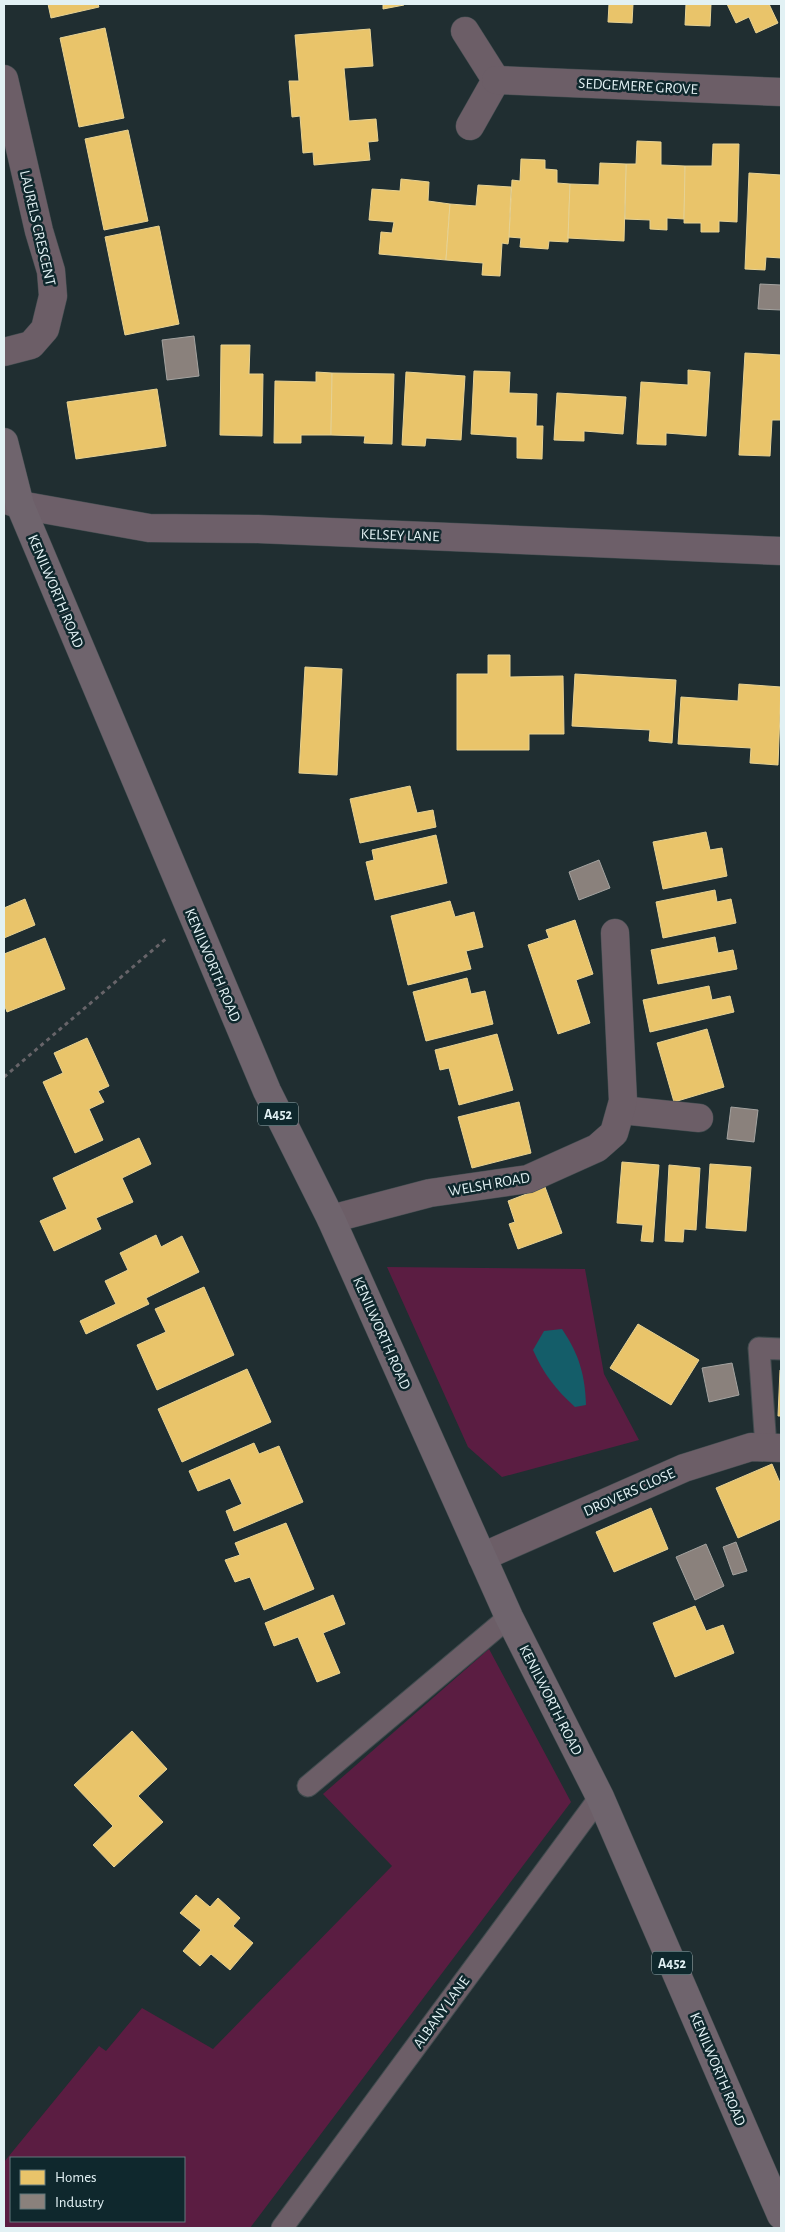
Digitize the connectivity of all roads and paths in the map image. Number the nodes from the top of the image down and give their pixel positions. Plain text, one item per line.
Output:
1 (465, 31) dead end
2 (4, 79) edge
3 (496, 80) junction
4 (781, 92) edge
5 (470, 126) dead end
6 (4, 352) edge
7 (4, 442) edge
8 (12, 502) edge
9 (781, 551) edge
10 (193, 916) junction
11 (615, 933) dead end
12 (4, 1077) edge
13 (620, 1110) junction
14 (699, 1118) dead end
15 (330, 1219) junction
16 (781, 1349) edge
17 (773, 1447) edge
18 (482, 1557) junction
19 (509, 1617) junction
20 (308, 1786) dead end
21 (600, 1797) junction
22 (781, 2215) edge
23 (282, 2228) edge

1 - 3 street
2 - 6 street, LAURELS CRESCENT
3 - 4 street, SEDGEMERE GROVE
3 - 5 street
7 - 8 highway, KENILWORTH ROAD / A452
8 - 9 main road, KELSEY LANE
8 - 10 highway, KENILWORTH ROAD / A452
10 - 12 path
10 - 15 highway, KENILWORTH ROAD / A452
11 - 13 street, WELSH ROAD
13 - 14 street
13 - 15 street, WELSH ROAD
15 - 18 highway, KENILWORTH ROAD / A452
16 - 17 lane
17 - 18 street, DROVERS CLOSE
18 - 19 highway, KENILWORTH ROAD / A452
19 - 20 lane
19 - 21 highway, KENILWORTH ROAD / A452
21 - 22 highway, KENILWORTH ROAD / A452
21 - 23 lane, ALBANY LANE

